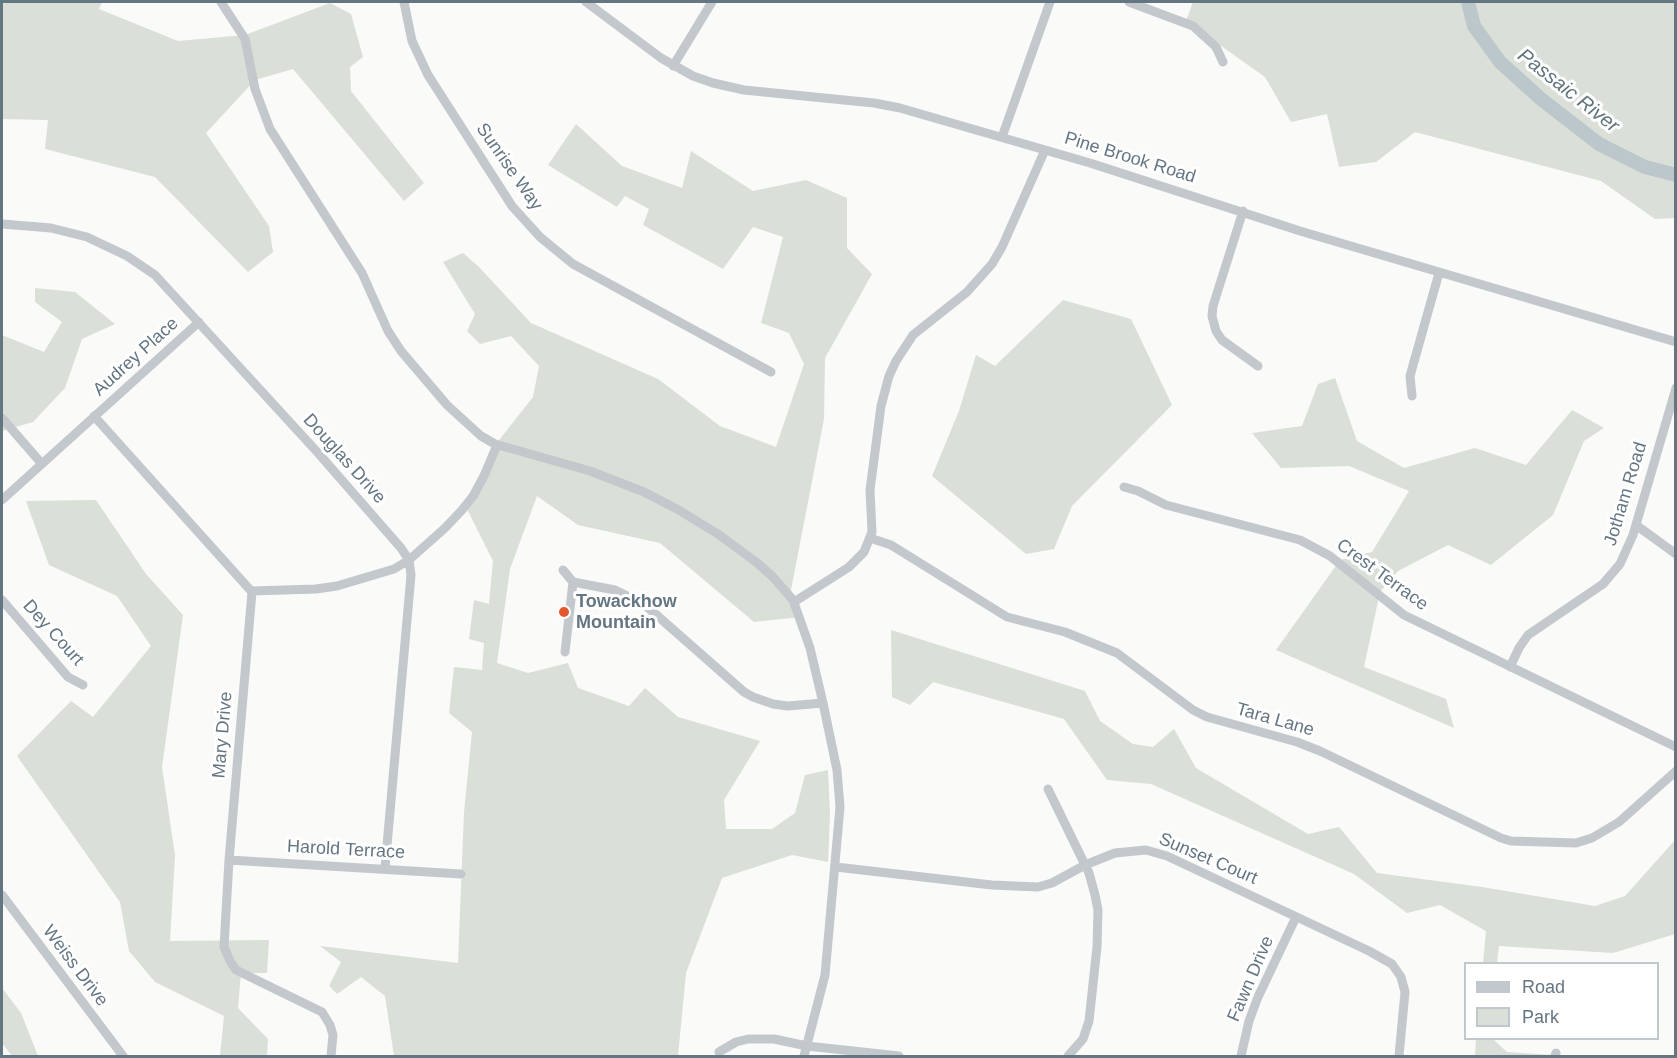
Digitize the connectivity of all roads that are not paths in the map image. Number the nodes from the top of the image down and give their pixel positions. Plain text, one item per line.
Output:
1 (221, 2) edge
2 (404, 2) edge
3 (586, 2) edge
4 (712, 2) edge
5 (1050, 2) edge
6 (1129, 2) edge
7 (1223, 62) dead end
8 (673, 66) junction
9 (1002, 137) junction
10 (1046, 150) junction
11 (1242, 211) junction
12 (2, 224) edge
13 (1439, 273) junction
14 (199, 322) junction
15 (1676, 342) edge
16 (1258, 366) dead end
17 (771, 372) dead end
18 (1676, 388) edge
19 (1413, 396) dead end
20 (94, 416) junction
21 (2, 418) edge
22 (497, 445) junction
23 (42, 464) junction
24 (1125, 487) dead end
25 (2, 500) edge
26 (1636, 525) junction
27 (870, 538) junction
28 (1676, 554) edge
29 (409, 560) junction
30 (563, 570) dead end
31 (573, 582) junction
32 (251, 591) junction
33 (2, 600) edge
34 (794, 602) junction
35 (565, 652) dead end
36 (1510, 667) junction
37 (83, 685) dead end
38 (823, 703) junction
39 (1676, 747) edge
40 (1676, 771) edge
41 (1048, 789) dead end
42 (229, 860) junction
43 (1085, 864) junction
44 (836, 867) junction
45 (385, 868) junction
46 (461, 874) dead end
47 (2, 895) edge
48 (1296, 917) junction
49 (807, 1046) junction
50 (719, 1052) dead end
51 (123, 1056) edge
52 (332, 1056) edge
53 (804, 1056) edge
54 (899, 1056) edge
55 (1068, 1056) edge
56 (1241, 1056) edge
57 (1399, 1056) edge

1 - 22 street
2 - 17 street, Sunrise Way
3 - 8 street, Pine Brook Road
4 - 8 street
5 - 9 street
6 - 7 street
8 - 9 street, Pine Brook Road
9 - 10 street, Pine Brook Road
10 - 11 street, Pine Brook Road
10 - 27 street
11 - 13 street, Pine Brook Road
11 - 16 street
12 - 14 street, Douglas Drive
13 - 15 street, Pine Brook Road
13 - 19 street
14 - 20 street, Audrey Place
14 - 29 street, Douglas Drive
18 - 26 street, Jotham Road
20 - 23 street, Audrey Place
20 - 32 street
21 - 23 street
22 - 29 street
22 - 34 street
23 - 25 street, Audrey Place
24 - 36 street, Crest Terrace
26 - 28 street
26 - 36 street, Jotham Road
27 - 34 street
27 - 40 street, Tara Lane
29 - 32 street
29 - 45 street
30 - 31 street
31 - 35 street
31 - 38 street
32 - 42 street, Mary Drive
33 - 37 street, Dey Court
34 - 38 street
36 - 39 street, Crest Terrace
38 - 44 street
41 - 43 street
42 - 45 street, Harold Terrace
42 - 52 street, Mary Drive
43 - 44 street, Sunset Court
43 - 48 street, Sunset Court
43 - 55 street
44 - 49 street
45 - 46 street, Harold Terrace
47 - 51 street, Weiss Drive
48 - 56 street, Fawn Drive
48 - 57 street, Sunset Court
49 - 50 street
49 - 53 street
49 - 54 street

